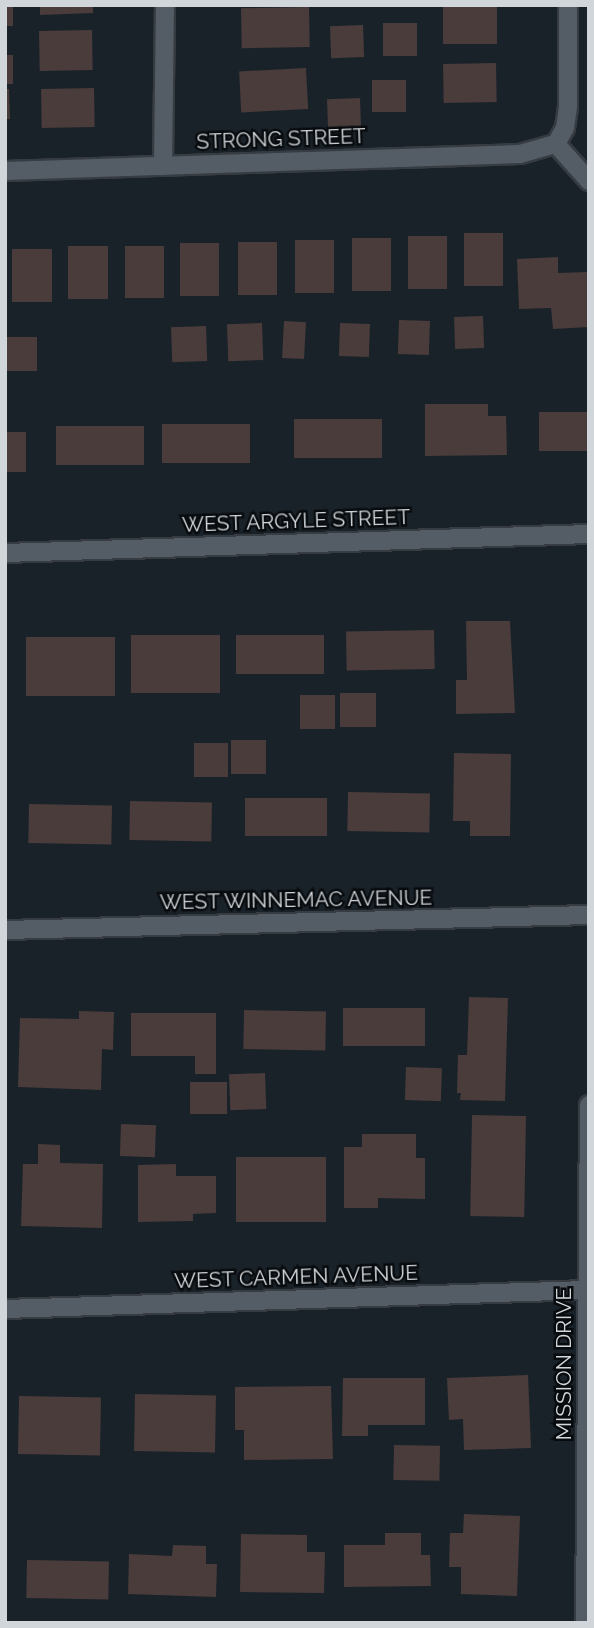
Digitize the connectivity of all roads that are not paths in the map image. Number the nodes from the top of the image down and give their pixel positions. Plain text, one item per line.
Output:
1 (165, 5) edge
2 (568, 5) edge
3 (556, 144) junction
4 (163, 166) junction
5 (5, 171) edge
6 (589, 181) edge
7 (589, 534) edge
8 (5, 553) edge
9 (589, 915) edge
10 (5, 930) edge
11 (589, 1105) edge
12 (587, 1290) edge
13 (5, 1309) edge
14 (585, 1623) edge

1 - 4 street
2 - 3 street
3 - 4 street, STRONG STREET
3 - 6 street
4 - 5 street, STRONG STREET
7 - 8 street, WEST ARGYLE STREET
9 - 10 street, WEST WINNEMAC AVENUE
11 - 12 street, MISSION DRIVE
12 - 13 street, WEST CARMEN AVENUE
12 - 14 street, MISSION DRIVE

